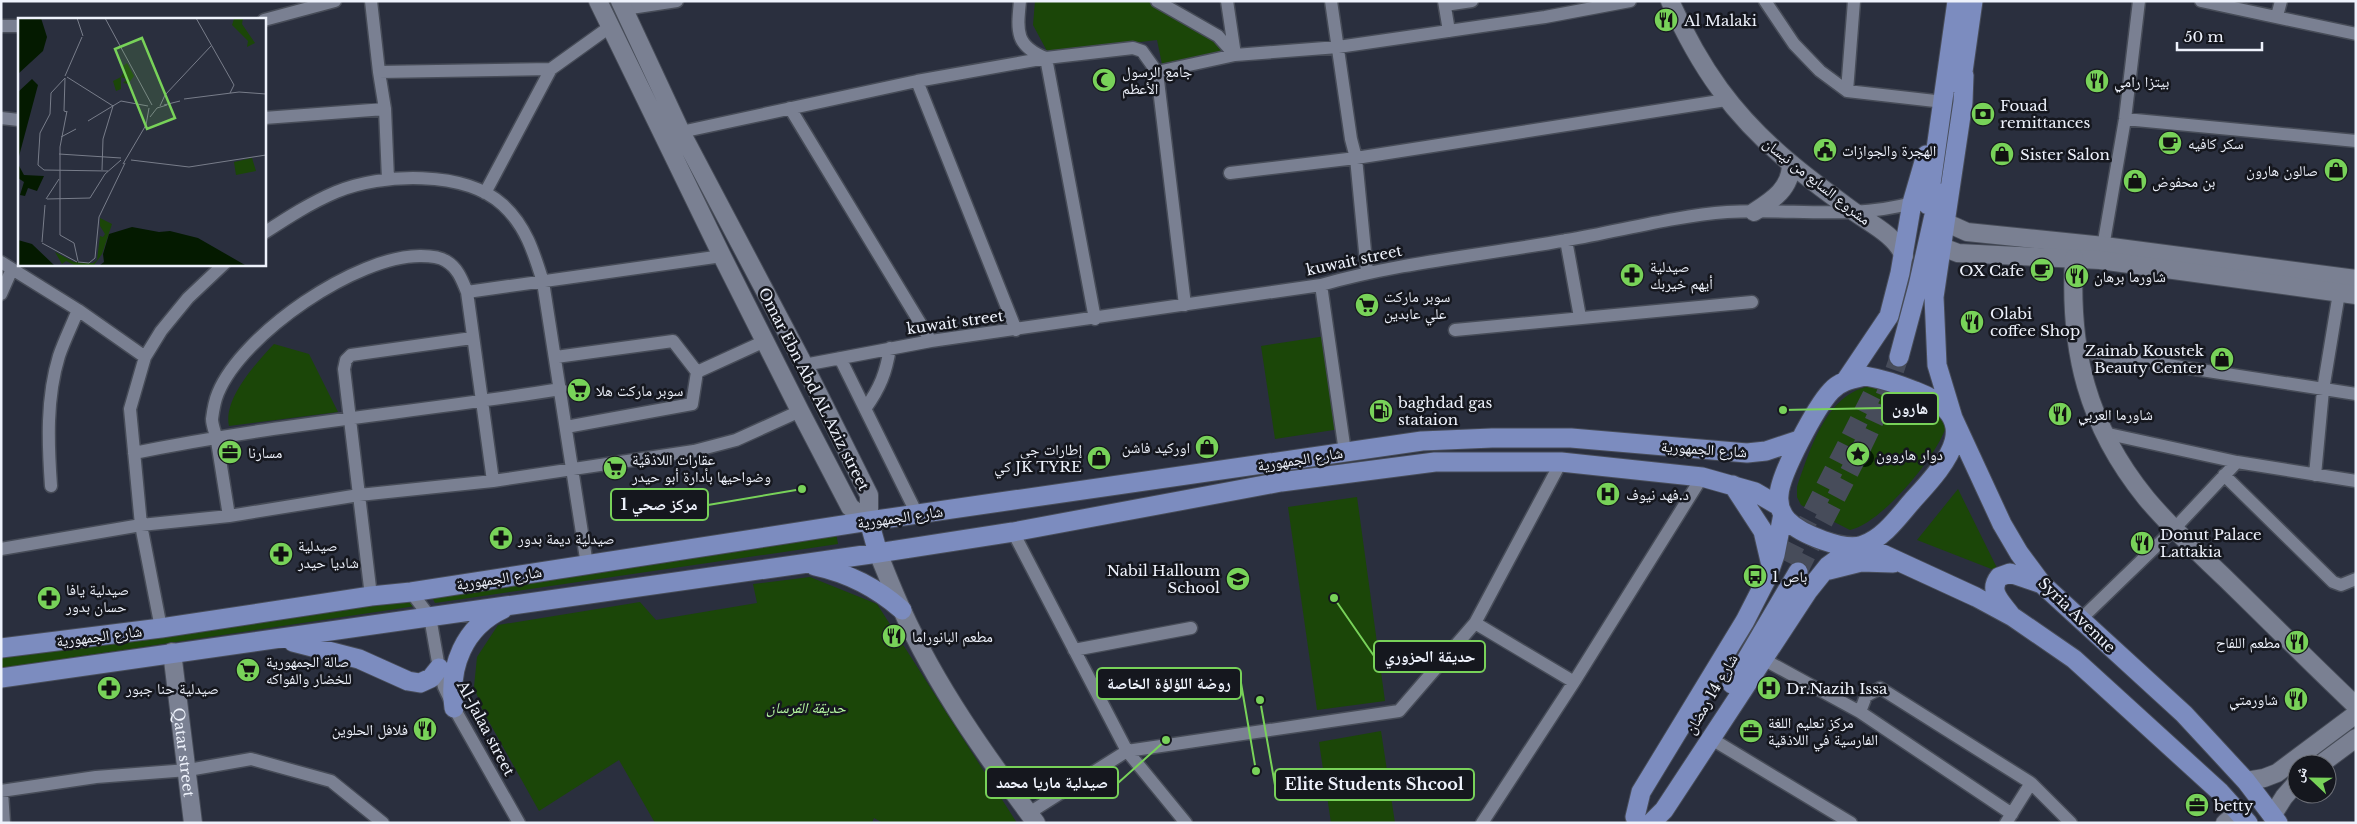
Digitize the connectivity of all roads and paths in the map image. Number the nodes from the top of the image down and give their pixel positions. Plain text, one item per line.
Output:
1 (335, 1) edge
2 (371, 1) edge
3 (598, 1) edge
4 (678, 1) edge
5 (1020, 1) edge
6 (1157, 1) edge
7 (1227, 1) edge
8 (1331, 1) edge
9 (1472, 1) edge
10 (1630, 1) edge
11 (1670, 1) edge
12 (1765, 1) edge
13 (1854, 1) edge
14 (1957, 1) edge
15 (1972, 1) edge
16 (2139, 1) edge
17 (2201, 1) edge
18 (2282, 1) edge
19 (1445, 3) edge
20 (622, 5) edge
21 (2277, 16) junction
22 (265, 20) edge
23 (1, 26) edge
24 (18, 26) edge
25 (612, 26) junction
26 (1449, 31) junction
27 (2356, 34) edge
28 (1338, 48) junction
29 (1235, 55) junction
30 (1046, 58) junction
31 (551, 69) junction
32 (378, 72) junction
33 (1157, 72) junction
34 (1964, 75) junction
35 (917, 81) junction
36 (1847, 91) junction
37 (1726, 100) junction
38 (1944, 102) junction
39 (790, 108) junction
40 (385, 109) junction
41 (1, 118) edge
42 (265, 118) edge
43 (2125, 119) junction
44 (18, 120) edge
45 (681, 132) junction
46 (2356, 141) edge
47 (1356, 158) junction
48 (1791, 164) junction
49 (1230, 173) dead end
50 (388, 179) junction
51 (485, 193) junction
52 (1912, 203) junction
53 (1754, 212) junction
54 (1856, 213) junction
55 (1946, 223) junction
56 (265, 232) edge
57 (1566, 240) junction
58 (1942, 246) junction
59 (2102, 254) junction
60 (722, 256) junction
61 (1904, 256) junction
62 (2074, 258) junction
63 (1, 262) edge
64 (223, 265) edge
65 (12, 270) junction
66 (1367, 272) junction
67 (2356, 279) edge
68 (543, 282) junction
69 (1321, 285) junction
70 (467, 292) junction
71 (1, 294) edge
72 (2347, 294) edge
73 (1752, 302) dead end
74 (1185, 305) junction
75 (78, 310) junction
76 (1580, 317) junction
77 (1095, 318) junction
78 (1016, 330) junction
79 (1455, 330) dead end
80 (472, 338) junction
81 (765, 341) junction
82 (931, 341) junction
83 (890, 348) junction
84 (2078, 351) junction
85 (556, 357) junction
86 (145, 358) junction
87 (840, 358) junction
88 (804, 365) junction
89 (697, 372) junction
90 (1846, 380) junction
91 (561, 389) junction
92 (2323, 390) junction
93 (2356, 394) edge
94 (481, 402) junction
95 (865, 408) junction
96 (800, 411) junction
97 (1954, 418) junction
98 (349, 419) junction
99 (566, 427) junction
100 (2104, 433) junction
101 (216, 436) junction
102 (1800, 440) junction
103 (1345, 452) junction
104 (134, 453) junction
105 (1561, 462) junction
106 (2237, 462) junction
107 (572, 468) junction
108 (2224, 475) junction
109 (2316, 475) junction
110 (1702, 477) junction
111 (493, 480) junction
112 (2356, 481) edge
113 (1733, 485) junction
114 (51, 486) dead end
115 (358, 495) junction
116 (1781, 510) junction
117 (917, 514) junction
118 (229, 516) junction
119 (869, 521) junction
120 (141, 526) junction
121 (2174, 529) junction
122 (1013, 532) junction
123 (1859, 546) junction
124 (1, 549) edge
125 (878, 553) junction
126 (796, 564) junction
127 (1908, 564) junction
128 (587, 565) junction
129 (1785, 567) junction
130 (1824, 572) junction
131 (2356, 578) edge
132 (2042, 584) junction
133 (411, 592) junction
134 (370, 596) junction
135 (508, 606) junction
136 (902, 610) junction
137 (430, 617) junction
138 (2013, 618) junction
139 (2081, 619) junction
140 (1475, 623) junction
141 (161, 628) junction
142 (1191, 628) dead end
143 (280, 639) junction
144 (1, 648) edge
145 (1074, 650) junction
146 (172, 652) junction
147 (1762, 659) junction
148 (439, 668) junction
149 (1, 678) edge
150 (1574, 682) junction
151 (2356, 706) edge
152 (454, 708) junction
153 (1860, 712) junction
154 (2356, 714) edge
155 (1710, 738) junction
156 (2356, 738) edge
157 (1127, 751) junction
158 (2334, 754) edge
159 (188, 770) junction
160 (2246, 781) junction
161 (2031, 783) junction
162 (2, 791) edge
163 (2287, 794) edge
164 (1032, 818) edge
165 (2009, 818) edge
166 (2238, 819) edge
167 (2275, 819) edge
168 (1641, 821) edge
169 (1847, 822) edge
170 (4, 823) edge
171 (193, 823) edge
172 (384, 823) edge
173 (519, 823) edge
174 (1186, 823) edge
175 (1482, 823) edge
176 (2071, 823) edge

1 - 22 street
2 - 32 street
3 - 25 street, Omar Ebn Abd AL Aziz street
4 - 20 street
5 - 30 street
6 - 29 street
7 - 29 street
8 - 28 street
9 - 19 street
10 - 26 street
11 - 37 street, مشروع السابع من نيسان
12 - 36 street
13 - 36 street
14 - 38 main road
15 - 34 main road
16 - 43 street
17 - 21 street
18 - 21 street
19 - 26 street
20 - 45 street, Omar Ebn Abd AL Aziz street
21 - 27 street
23 - 24 street
25 - 31 street
25 - 60 street, Omar Ebn Abd AL Aziz street
26 - 28 street
28 - 29 street
28 - 47 street
29 - 33 street
30 - 33 street
30 - 35 street
30 - 77 street
31 - 32 street
31 - 51 street
32 - 40 street
33 - 74 street
34 - 38 main road
34 - 55 main road
35 - 39 street
35 - 78 street
36 - 38 street
37 - 47 street
37 - 48 street, مشروع السابع من نيسان
38 - 52 main road
39 - 45 street
39 - 82 street
40 - 42 street
40 - 50 street
41 - 44 street
43 - 46 street
43 - 59 street
45 - 88 street, Omar Ebn Abd AL Aziz street
47 - 49 street
47 - 66 street
48 - 53 street
48 - 54 street, مشروع السابع من نيسان
50 - 51 street
50 - 56 street
51 - 68 street
52 - 54 street, kuwait street
52 - 61 main road
53 - 54 street, kuwait street
53 - 57 street, kuwait street
54 - 61 street, مشروع السابع من نيسان
55 - 58 main road
55 - 59 street
57 - 66 street, kuwait street
57 - 76 street
58 - 62 street
58 - 97 main road
59 - 62 street
59 - 67 street
59 - 72 street
60 - 68 street
60 - 81 street, Omar Ebn Abd AL Aziz street
61 - 90 main road
62 - 84 street
63 - 65 street
64 - 86 street
65 - 71 street
65 - 75 street
66 - 69 street, kuwait street
68 - 70 street
68 - 85 street
69 - 74 street, kuwait street
69 - 103 street
70 - 80 street
70 - 101 street
72 - 92 street
73 - 76 street
74 - 77 street, kuwait street
75 - 86 street
75 - 114 street
76 - 79 street
77 - 78 street, kuwait street
78 - 82 street, kuwait street
80 - 94 street
80 - 98 street
81 - 89 street
81 - 96 street, Omar Ebn Abd AL Aziz street
82 - 83 street, kuwait street
83 - 87 street, kuwait street
83 - 95 street
84 - 92 street
84 - 100 street
85 - 89 street
85 - 91 street
86 - 104 street
87 - 88 street, kuwait street
87 - 95 street
88 - 119 street, Omar Ebn Abd AL Aziz street
89 - 99 street
90 - 97 main road
90 - 102 main road
91 - 94 street
91 - 99 street
92 - 93 street
92 - 109 street
94 - 98 street
94 - 111 street
95 - 117 street
96 - 107 street
96 - 119 street, Omar Ebn Abd AL Aziz street
97 - 123 main road
97 - 132 main road, Syria Avenue
98 - 101 street
98 - 115 street
99 - 107 street
100 - 106 street
100 - 121 street
101 - 104 street
101 - 118 street
102 - 103 main road, شارع الجمهورية
102 - 116 main road
103 - 117 main road, شارع الجمهورية
104 - 120 street
105 - 110 main road, شارع الجمهورية
105 - 122 main road, شارع الجمهورية
105 - 140 street
106 - 108 street
106 - 109 street
107 - 111 street
107 - 128 street
108 - 121 street
108 - 131 street
109 - 112 street
110 - 113 main road, شارع الجمهورية
110 - 150 street
111 - 115 street
113 - 116 main road, شارع الجمهورية
113 - 129 main road
115 - 118 street
115 - 134 street
116 - 123 main road
116 - 129 main road, شارع 14 رمضان
117 - 119 main road, شارع الجمهورية
118 - 120 street
119 - 125 main road
119 - 128 main road, شارع الجمهورية
120 - 124 street
120 - 141 street
121 - 139 street
121 - 151 street
122 - 125 main road, شارع الجمهورية
122 - 145 street
123 - 127 main road
123 - 130 main road
125 - 126 main road, شارع الجمهورية
125 - 136 street
126 - 135 main road, شارع الجمهورية
126 - 136 main road
127 - 130 main road
127 - 138 main road
128 - 133 main road, شارع الجمهورية
129 - 168 main road, شارع 14 رمضان
130 - 147 main road
132 - 138 main road
132 - 139 main road, Syria Avenue
133 - 134 main road, شارع الجمهورية
133 - 137 street, Al-Jalaa street
134 - 141 main road, شارع الجمهورية
135 - 137 main road, شارع الجمهورية
135 - 152 main road
136 - 164 street
137 - 143 main road, شارع الجمهورية
137 - 148 street, Al-Jalaa street
138 - 166 main road
139 - 160 main road, Syria Avenue
140 - 150 street
140 - 157 street
141 - 144 main road, شارع الجمهورية
142 - 145 street
143 - 146 main road, شارع الجمهورية
143 - 148 main road
145 - 157 street
146 - 149 main road, شارع الجمهورية
146 - 159 street, Qatar street
147 - 153 street
147 - 155 main road
148 - 152 street, Al-Jalaa street
150 - 175 street
152 - 173 street, Al-Jalaa street
153 - 161 street
153 - 165 street
154 - 160 street
155 - 168 main road
155 - 169 street
156 - 158 street
157 - 164 street
157 - 174 street
159 - 162 street
159 - 171 street, Qatar street
159 - 172 street
160 - 167 main road, Syria Avenue
161 - 165 street
161 - 176 street
162 - 170 street
163 - 167 street

